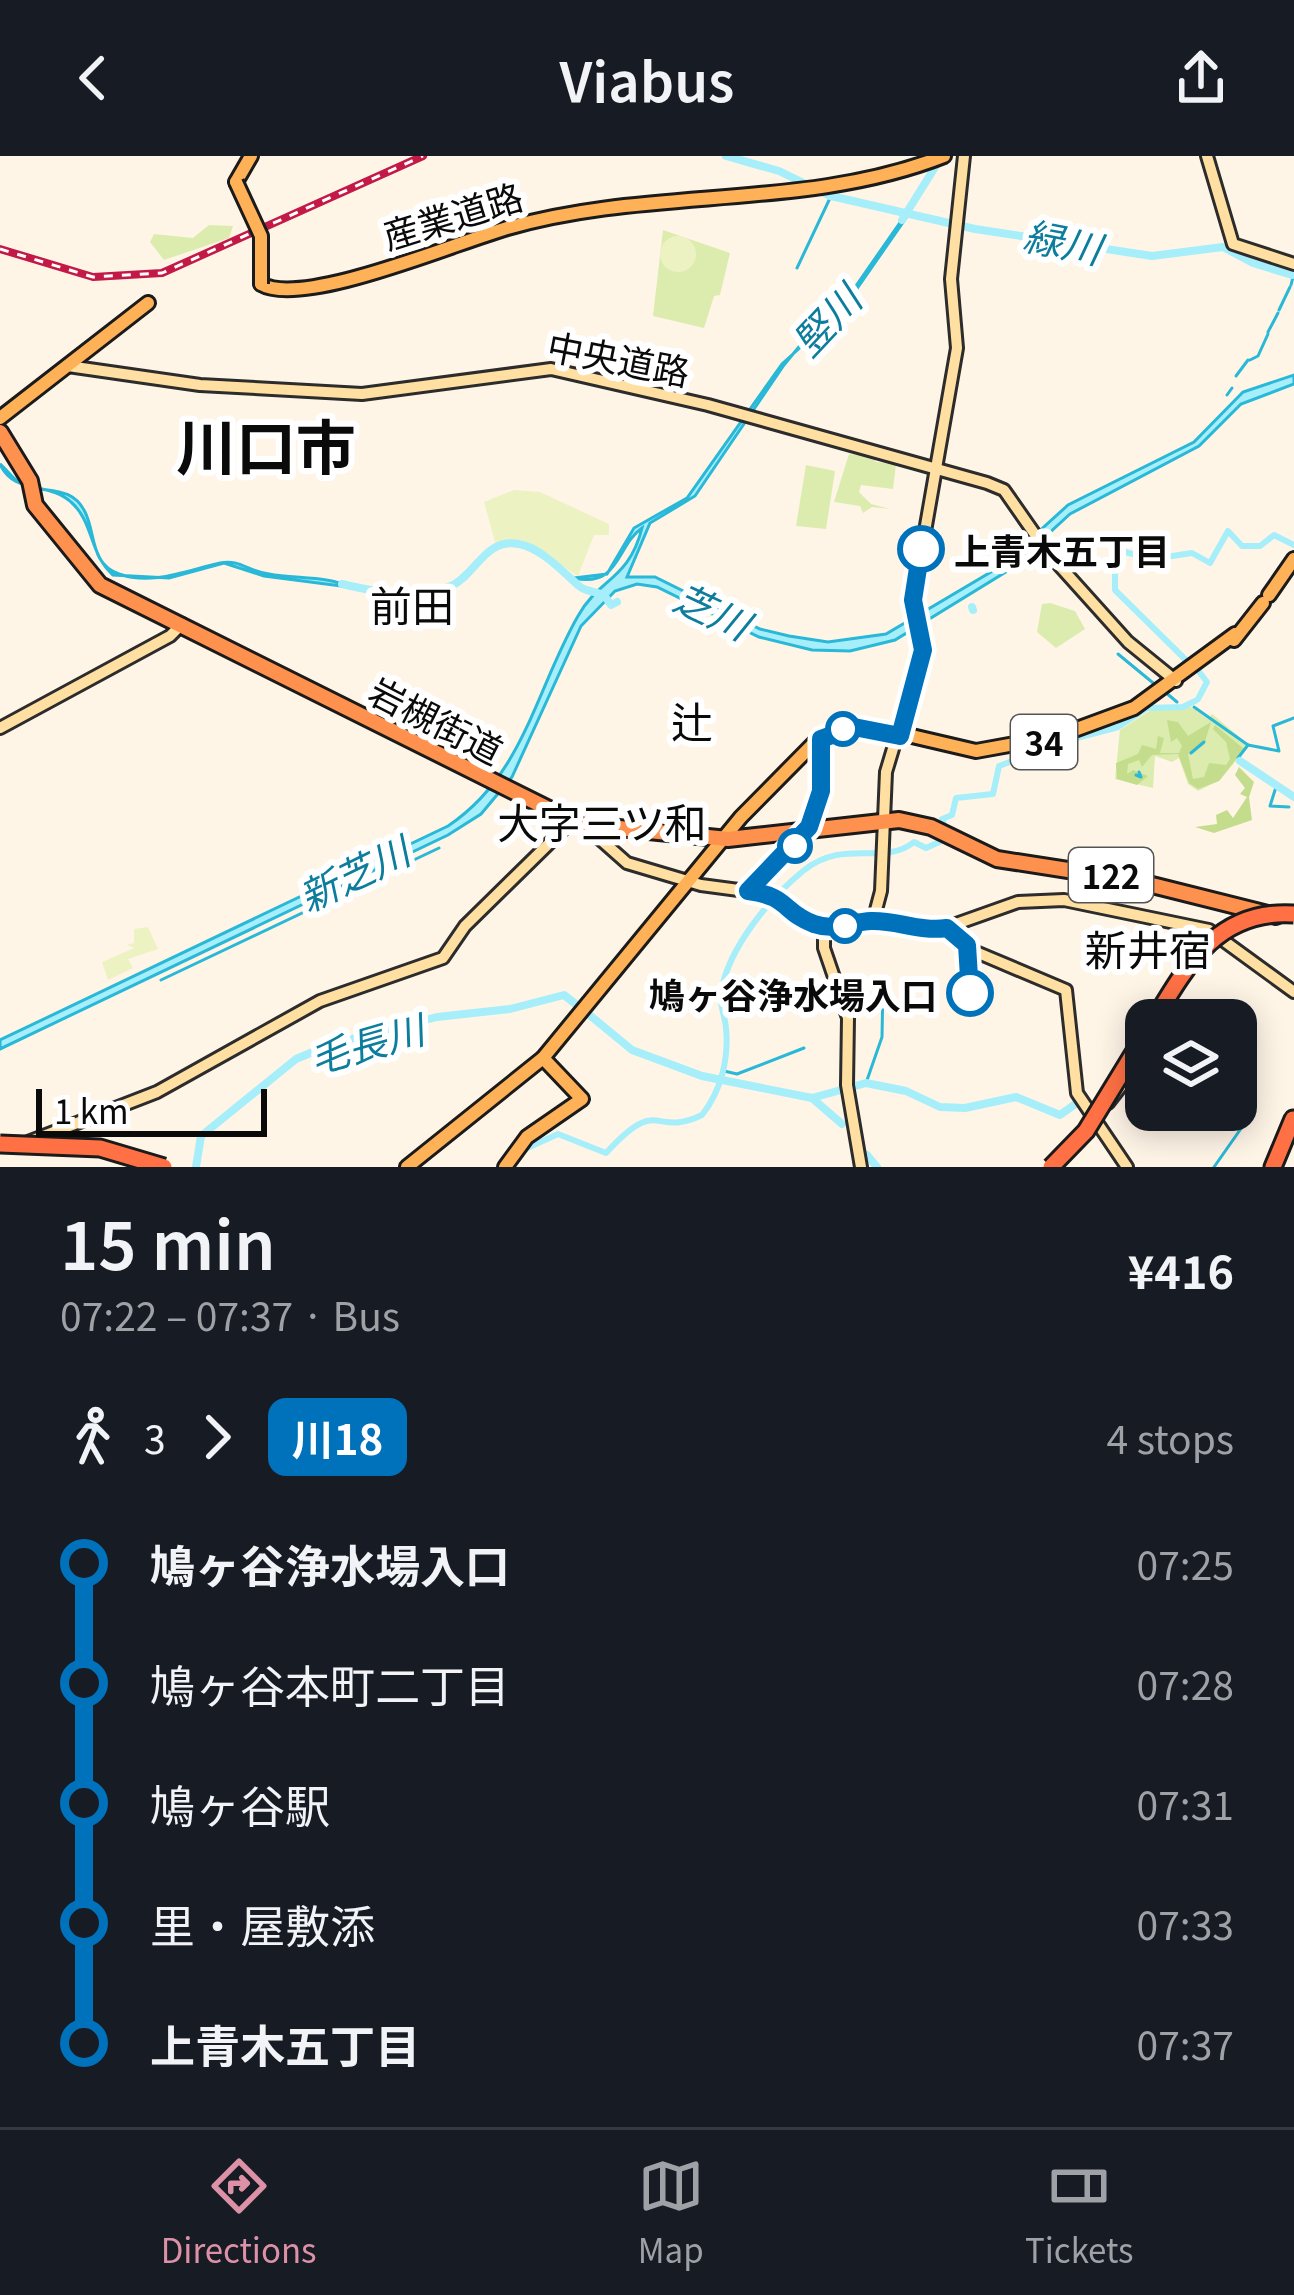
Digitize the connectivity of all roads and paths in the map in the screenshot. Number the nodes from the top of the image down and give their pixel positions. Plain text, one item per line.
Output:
1 (251, 156) edge
2 (964, 156) edge
3 (1207, 156) edge
4 (942, 157) edge
5 (1294, 264) edge
6 (148, 303) dead end
7 (68, 366) junction
8 (2, 422) edge
9 (934, 468) junction
10 (1294, 556) edge
11 (182, 625) junction
12 (1236, 635) dead end
13 (1207, 658) junction
14 (1175, 681) junction
15 (0, 728) edge
16 (900, 734) junction
17 (884, 818) junction
18 (581, 822) junction
19 (721, 845) junction
20 (690, 882) junction
21 (1280, 915) edge
22 (873, 921) junction
23 (824, 926) junction
24 (947, 928) junction
25 (1220, 933) junction
26 (1186, 970) junction
27 (1294, 992) edge
28 (1165, 999) edge
29 (1170, 999) edge
30 (1170, 999) edge
31 (1170, 999) edge
32 (544, 1059) junction
33 (1125, 1072) edge
34 (1125, 1073) edge
35 (1125, 1073) edge
36 (1125, 1075) edge
37 (1094, 1121) junction
38 (1294, 1125) edge
39 (50, 1138) junction
40 (8, 1145) edge
41 (1278, 1165) edge
42 (160, 1167) edge
43 (408, 1167) edge
44 (505, 1167) edge
45 (861, 1167) edge
46 (1053, 1167) edge
47 (1127, 1167) edge

1 - 4 main road, 産業道路, bridge
2 - 9 main road
3 - 5 main road
6 - 7 main road
7 - 8 main road
7 - 9 main road, 中央道路
8 - 11 highway, 岩槻街道 / 122
9 - 14 main road, 中央道路
9 - 16 main road
10 - 13 main road
11 - 15 main road
11 - 18 highway, 岩槻街道 / 122
12 - 13 main road, 34
13 - 14 main road, 34
14 - 16 main road, 34
16 - 17 main road
16 - 19 main road, 34
17 - 19 highway, 岩槻街道 / 122
17 - 21 highway, 岩槻街道 / 122
17 - 22 main road
18 - 19 highway, 岩槻街道 / 122
18 - 20 main road
18 - 39 main road
19 - 20 main road, 34
20 - 23 main road
20 - 32 main road, 34
21 - 25 highway, bridge
21 - 25 highway, bridge
21 - 29 highway, bridge
22 - 23 main road
22 - 24 main road
23 - 45 main road
24 - 25 main road
24 - 37 main road
25 - 26 main road
25 - 27 main road
25 - 30 highway, bridge
26 - 28 highway, bridge
26 - 31 highway, bridge
32 - 43 main road
32 - 44 main road
33 - 46 highway, bridge
34 - 37 main road
35 - 37 main road
36 - 46 highway, bridge
37 - 46 main road
37 - 47 main road
38 - 41 highway
39 - 40 main road
39 - 42 main road
40 - 42 highway, bridge
40 - 42 highway, bridge

